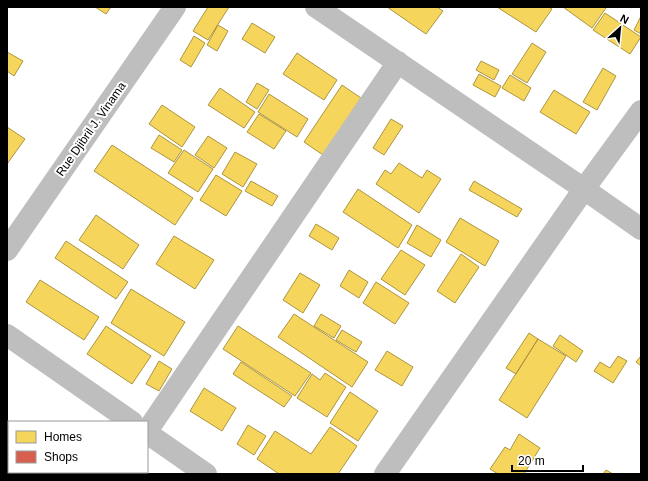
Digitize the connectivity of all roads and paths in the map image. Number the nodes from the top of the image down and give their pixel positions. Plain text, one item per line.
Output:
1 (175, 7) edge
2 (316, 7) edge
3 (398, 62) junction
4 (641, 111) edge
5 (584, 189) junction
6 (641, 229) edge
7 (7, 250) edge
8 (7, 335) edge
9 (131, 421) edge
10 (148, 431) edge
11 (148, 433) edge
12 (206, 474) edge
13 (385, 474) edge

1 - 7 street, Rue Djibril J. Vinama
2 - 3 street
3 - 5 street
3 - 10 street
4 - 5 street
5 - 6 street
5 - 13 street
8 - 9 street
11 - 12 street

